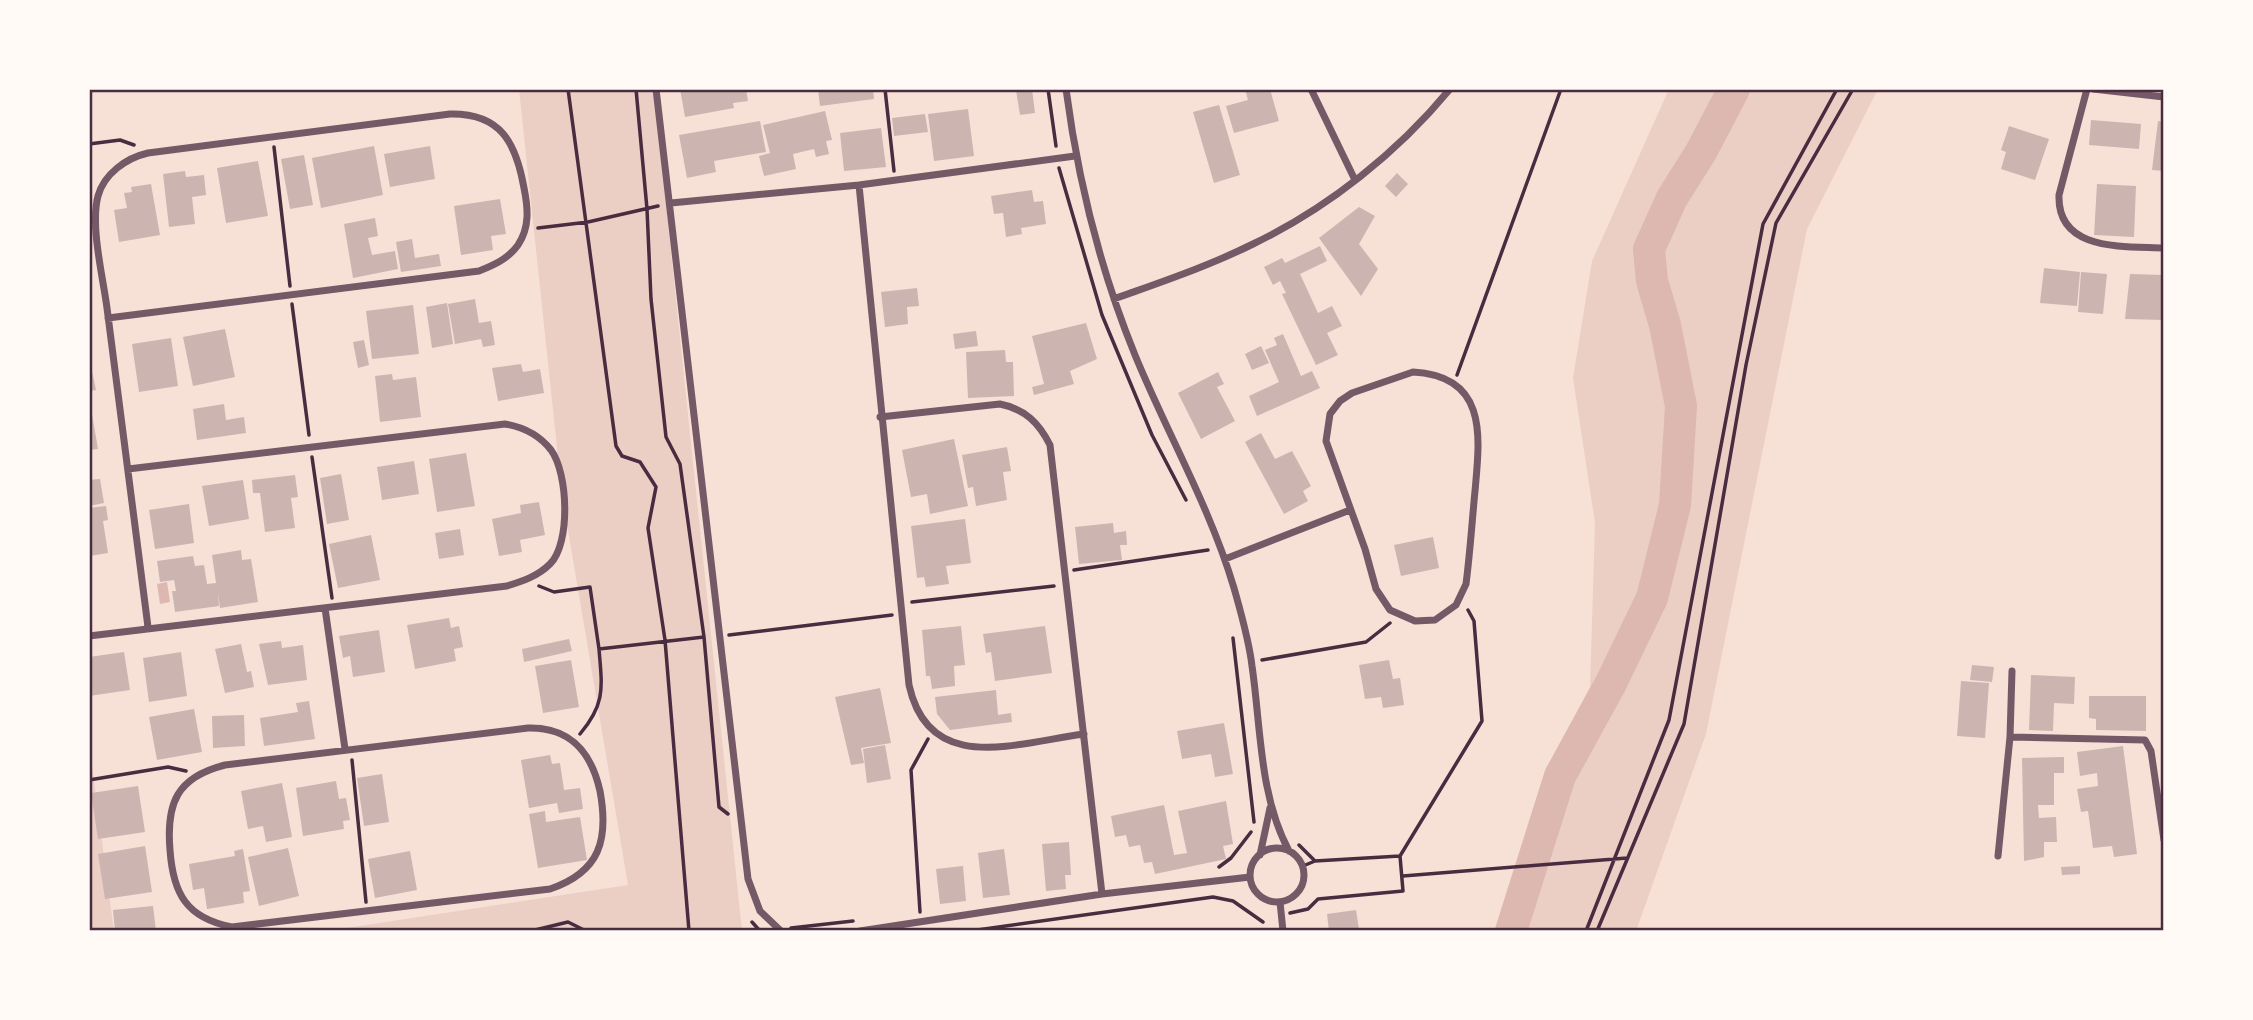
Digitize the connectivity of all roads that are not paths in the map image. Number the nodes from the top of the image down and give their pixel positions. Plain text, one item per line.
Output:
1 (656, 89) edge
2 (1066, 89) edge
3 (1311, 89) edge
4 (1450, 89) edge
5 (2087, 89) edge
6 (2093, 89) edge
7 (2164, 97) edge
8 (1075, 156) junction
9 (1355, 180) junction
10 (859, 185) junction
11 (671, 204) junction
12 (2164, 248) edge
13 (1114, 299) junction
14 (108, 318) junction
15 (880, 417) junction
16 (128, 469) junction
17 (1350, 510) junction
18 (1225, 559) junction
19 (329, 607) junction
20 (148, 627) junction
21 (89, 636) edge
22 (2012, 671) dead end
23 (1084, 734) junction
24 (2010, 737) junction
25 (348, 749) junction
26 (1270, 808) junction
27 (2164, 841) edge
28 (1289, 851) junction
29 (1259, 855) junction
30 (1998, 856) dead end
31 (1250, 877) junction
32 (1102, 894) junction
33 (1280, 902) junction
34 (781, 931) edge
35 (860, 931) edge
36 (1283, 931) edge

1 - 11 street
2 - 8 street
3 - 9 street
4 - 9 street
5 - 12 street
6 - 7 street
8 - 10 street
8 - 13 street
9 - 13 street
10 - 11 street
10 - 15 street
11 - 34 street
13 - 18 street
14 - 14 street
14 - 16 street
15 - 23 street
15 - 23 street
16 - 19 street
16 - 20 street
17 - 17 street
17 - 18 street
18 - 26 street
19 - 20 street
19 - 25 street
20 - 21 street
22 - 24 street
23 - 32 street
24 - 27 street
24 - 30 street
25 - 25 street
26 - 28 street
26 - 29 street
28 - 29 street
28 - 33 street
29 - 31 street
31 - 32 street
31 - 33 street
32 - 35 street
33 - 36 street

